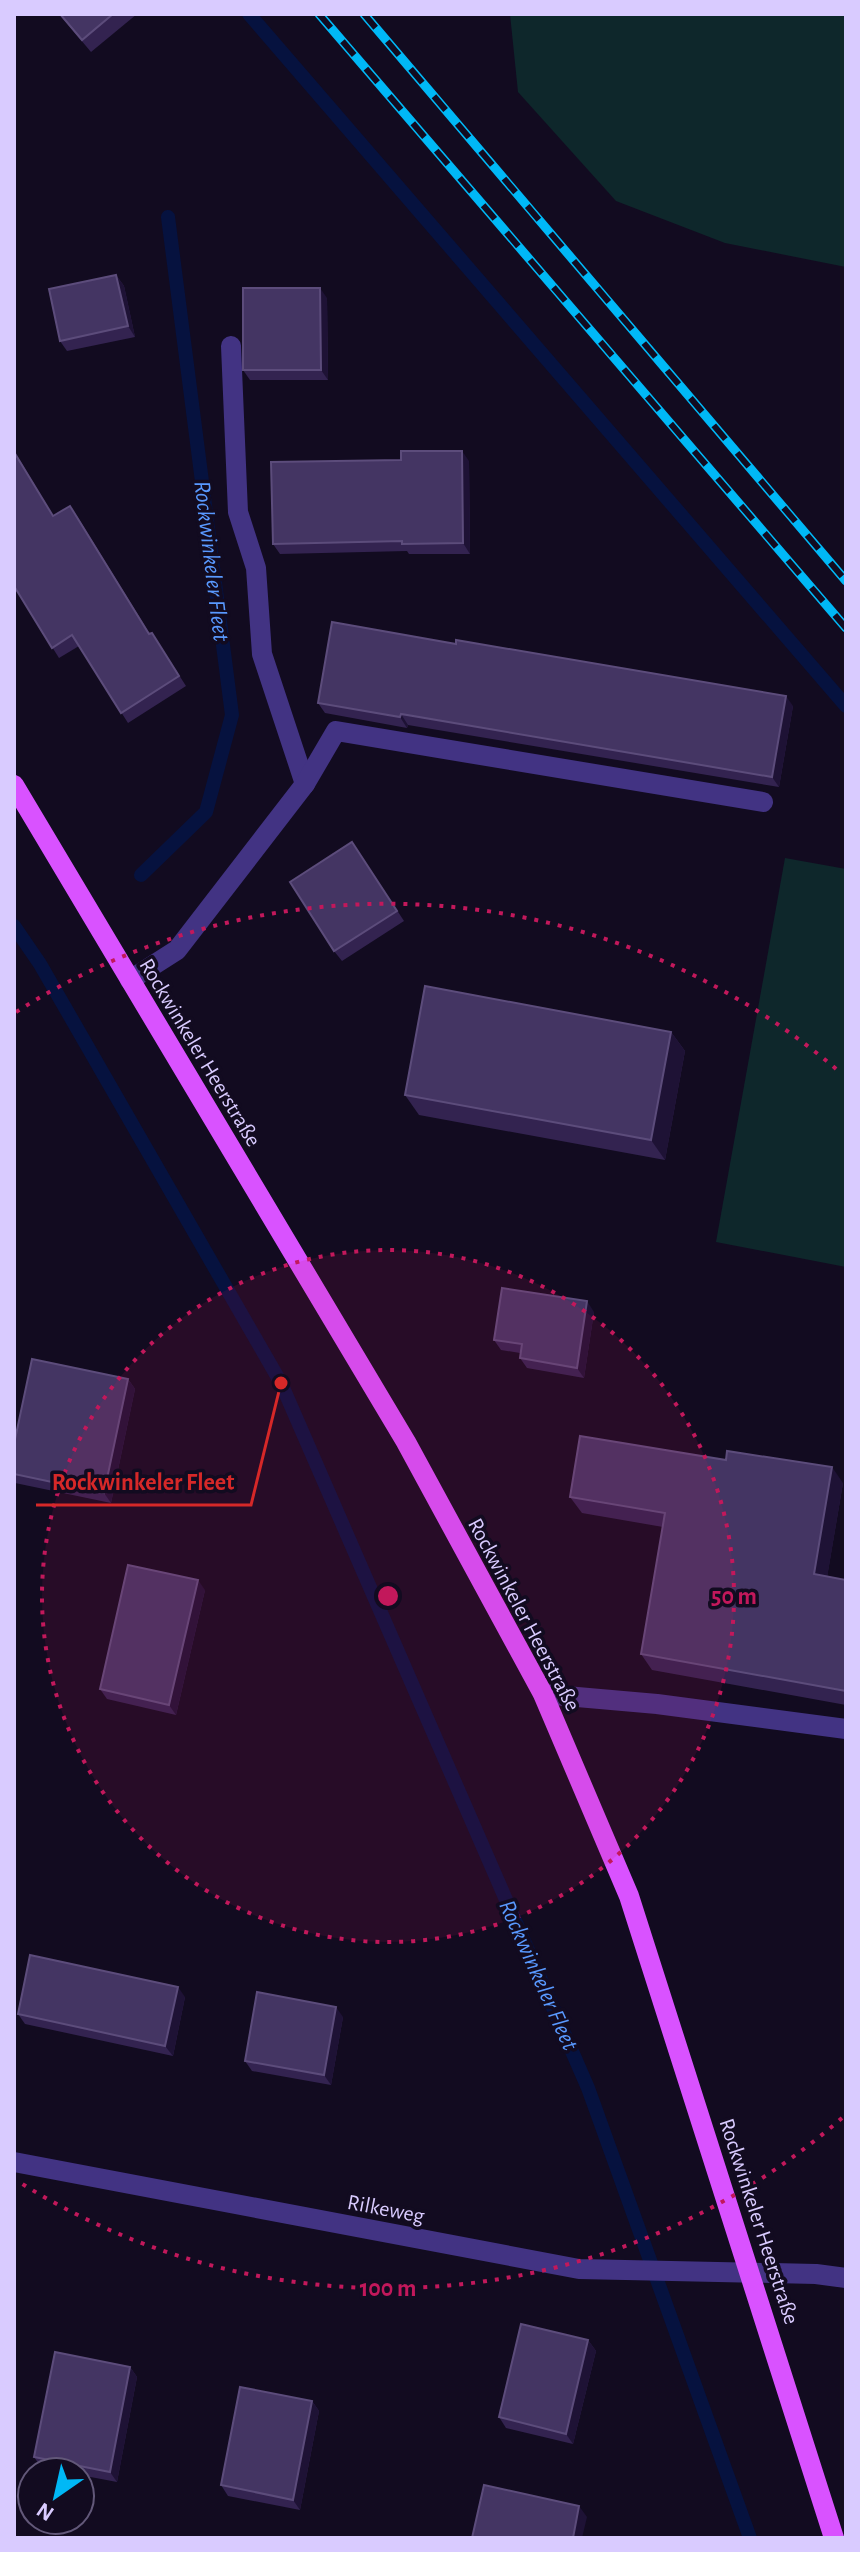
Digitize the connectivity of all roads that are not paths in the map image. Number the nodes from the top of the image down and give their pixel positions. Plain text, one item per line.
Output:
1 (231, 346) dead end
2 (305, 784) junction
3 (14, 785) edge
4 (763, 802) dead end
5 (130, 980) junction
6 (543, 1694) junction
7 (846, 1729) edge
8 (14, 2162) edge
9 (751, 2273) junction
10 (846, 2278) edge
11 (834, 2538) edge

1 - 2 street
2 - 4 street
2 - 5 street
3 - 5 main road, Rockwinkeler Heerstraße
5 - 6 main road, Rockwinkeler Heerstraße
6 - 7 street
6 - 9 main road, Rockwinkeler Heerstraße
8 - 9 street, Rilkeweg
9 - 10 street, Rilkeweg
9 - 11 main road, Rockwinkeler Heerstraße

